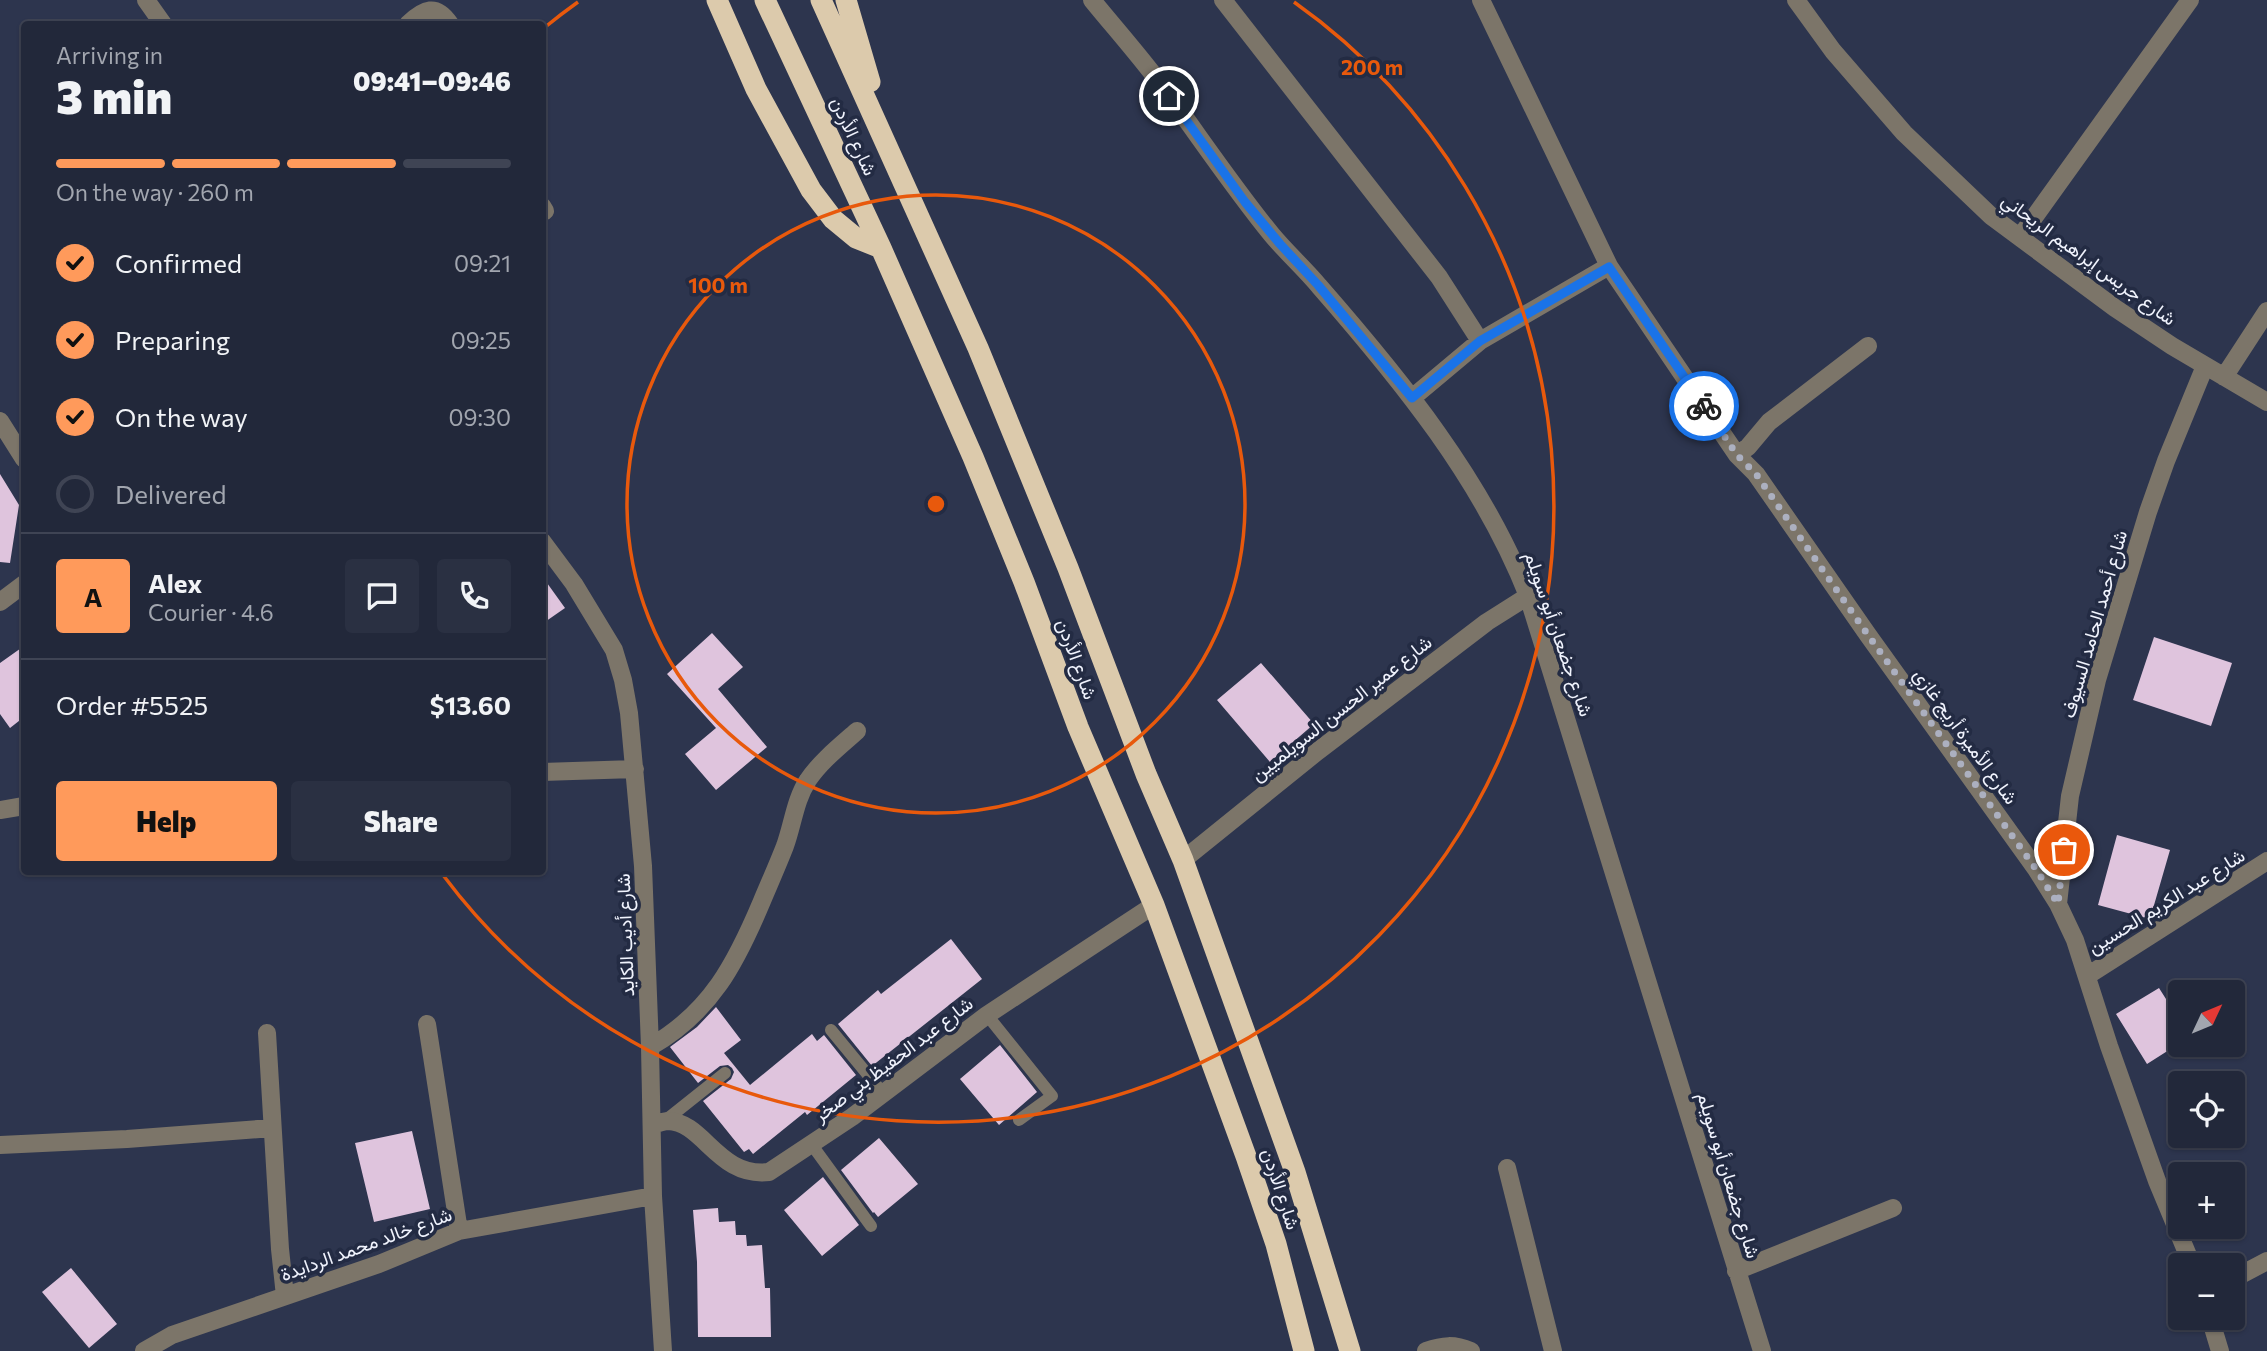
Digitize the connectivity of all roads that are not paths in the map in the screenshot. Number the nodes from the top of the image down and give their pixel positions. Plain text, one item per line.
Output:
1 (146, 0) edge
2 (717, 0) edge
3 (765, 0) edge
4 (821, 0) edge
5 (846, 0) edge
6 (1092, 0) edge
7 (1223, 0) edge
8 (1481, 0) edge
9 (1796, 0) edge
10 (2190, 0) edge
11 (425, 5) edge
12 (161, 21) edge
13 (411, 21) edge
14 (448, 21) edge
15 (901, 177) junction
16 (2020, 237) junction
17 (881, 248) junction
18 (1609, 267) junction
19 (2267, 311) edge
20 (1480, 341) junction
21 (1868, 346) dead end
22 (2205, 366) junction
23 (2224, 377) junction
24 (1412, 398) junction
25 (2267, 402) edge
26 (0, 421) edge
27 (21, 454) edge
28 (1737, 455) junction
29 (546, 546) edge
30 (21, 586) edge
31 (1528, 596) junction
32 (0, 602) edge
33 (858, 731) dead end
34 (635, 769) junction
35 (546, 772) edge
36 (21, 806) edge
37 (0, 810) edge
38 (1183, 860) junction
39 (2267, 861) edge
40 (2058, 904) junction
41 (1154, 905) junction
42 (2087, 976) junction
43 (987, 1015) junction
44 (427, 1024) dead end
45 (831, 1030) dead end
46 (267, 1032) dead end
47 (650, 1047) junction
48 (725, 1073) dead end
49 (882, 1092) junction
50 (1019, 1120) dead end
51 (659, 1123) junction
52 (272, 1128) junction
53 (0, 1145) edge
54 (812, 1145) junction
55 (1507, 1168) dead end
56 (653, 1196) junction
57 (1893, 1208) dead end
58 (871, 1226) dead end
59 (459, 1231) junction
60 (2187, 1253) edge
61 (2267, 1261) edge
62 (1736, 1270) junction
63 (2245, 1273) edge
64 (285, 1296) junction
65 (2214, 1330) edge
66 (144, 1351) edge
67 (663, 1351) edge
68 (1304, 1351) edge
69 (1350, 1351) edge
70 (1426, 1351) edge
71 (1471, 1351) edge
72 (1552, 1351) edge
73 (1762, 1351) edge
74 (2220, 1351) edge

1 - 12 street
2 - 17 highway
3 - 17 highway, شارع الأردن
4 - 15 highway, شارع الأردن
5 - 15 highway
6 - 24 street, شارع جضعان أبو سويلم
7 - 20 street
8 - 18 street, شارع الأميرة أريج غازي
9 - 16 street, شارع جريس إبراهيم الريحاني
10 - 16 street
11 - 13 street
11 - 14 street
15 - 38 highway, شارع الأردن
16 - 22 street, شارع جريس إبراهيم الريحاني
17 - 41 highway, شارع الأردن
18 - 20 street
18 - 28 street, شارع الأميرة أريج غازي
19 - 23 street
20 - 24 street
21 - 28 street
22 - 23 street, شارع جريس إبراهيم الريحاني
22 - 40 street, شارع أحمد الحامد السيوف
23 - 25 street, شارع جريس إبراهيم الريحاني
24 - 31 street, شارع جضعان أبو سويلم
26 - 27 street
28 - 40 street, شارع الأميرة أريج غازي
29 - 34 street, شارع أديب الكايد
30 - 32 street
31 - 38 street, شارع عمير الحسن السويلميين
31 - 62 street, شارع جضعان أبو سويلم
33 - 47 street
34 - 35 street
34 - 47 street, شارع أديب الكايد
36 - 37 street
38 - 69 highway, شارع الأردن
39 - 42 street, شارع عبد الكريم الحسين
40 - 42 street, شارع الأميرة أريج غازي
41 - 43 street, شارع عبد الحفيظ بني صخر
41 - 68 highway, شارع الأردن
42 - 60 street, شارع الأميرة أريج غازي
43 - 49 street, شارع عبد الحفيظ بني صخر
43 - 50 lane
44 - 59 street
45 - 49 lane
46 - 52 street
47 - 51 street, شارع أديب الكايد
48 - 51 lane
49 - 54 street, شارع عبد الحفيظ بني صخر
51 - 54 street, شارع عبد الحفيظ بني صخر
51 - 56 street, شارع أديب الكايد
52 - 53 street
52 - 64 street
54 - 58 lane
55 - 72 street
56 - 59 street, شارع خالد محمد الردايدة
56 - 67 street, شارع أديب الكايد
57 - 62 street
59 - 64 street, شارع خالد محمد الردايدة
61 - 63 street
62 - 73 street, شارع جضعان أبو سويلم
64 - 66 street, شارع خالد محمد الردايدة
65 - 74 street
70 - 71 street

